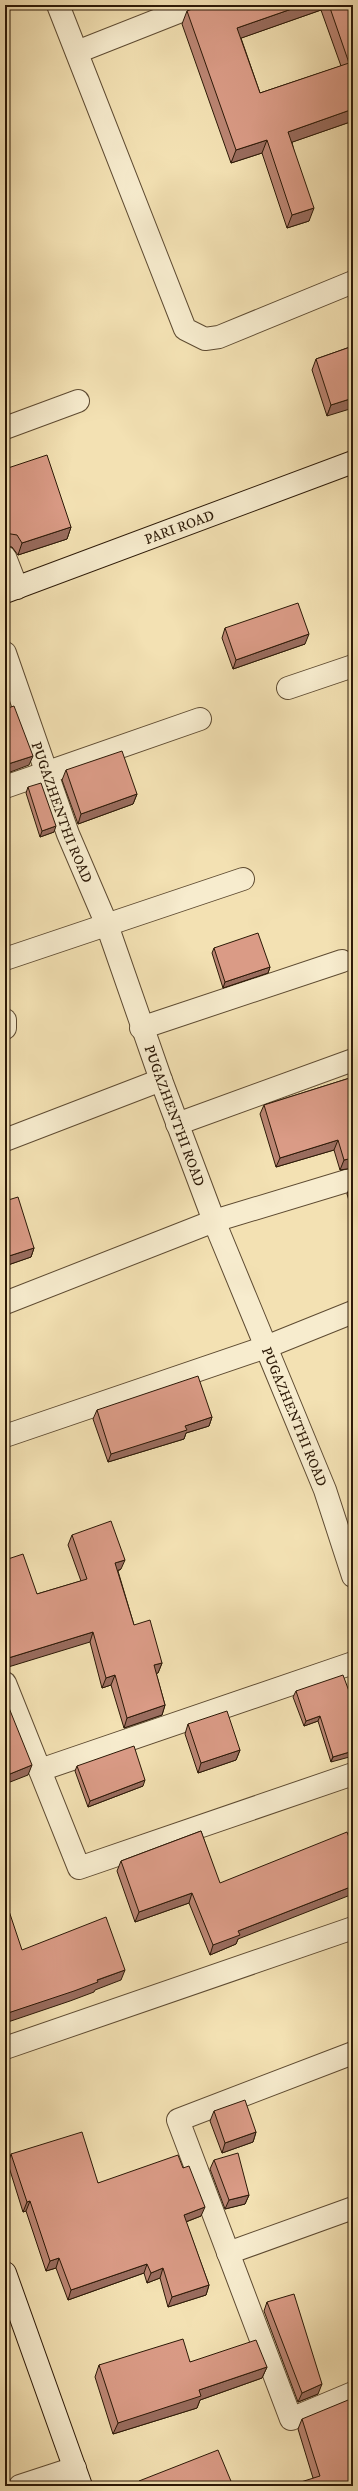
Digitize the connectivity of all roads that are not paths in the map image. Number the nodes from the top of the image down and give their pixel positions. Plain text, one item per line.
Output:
1 (58, 5) edge
2 (196, 5) edge
3 (77, 52) junction
4 (353, 282) edge
5 (78, 401) dead end
6 (5, 428) edge
7 (353, 462) edge
8 (5, 558) edge
9 (11, 590) edge
10 (5, 653) edge
11 (353, 666) edge
12 (288, 688) dead end
13 (200, 719) dead end
14 (46, 771) junction
15 (5, 787) edge
16 (243, 879) dead end
17 (107, 925) junction
18 (5, 959) edge
19 (342, 961) dead end
20 (5, 1020) edge
21 (5, 1028) edge
22 (141, 1028) junction
23 (352, 1061) edge
24 (161, 1080) junction
25 (177, 1124) junction
26 (5, 1140) edge
27 (353, 1179) edge
28 (214, 1221) junction
29 (5, 1303) edge
30 (353, 1312) edge
31 (266, 1347) junction
32 (5, 1436) edge
33 (353, 1576) edge
34 (353, 1663) edge
35 (5, 1683) edge
36 (40, 1770) junction
37 (353, 1774) edge
38 (353, 1928) edge
39 (5, 2048) edge
40 (353, 2053) edge
41 (353, 2208) edge
42 (228, 2253) junction
43 (5, 2273) edge
44 (353, 2393) edge
45 (78, 2477) edge
46 (20, 2486) edge

1 - 3 street
2 - 3 street
3 - 4 street
5 - 6 street
7 - 9 street, PARI ROAD
8 - 9 street
10 - 14 street, PUGAZHENTHI ROAD
11 - 12 street
13 - 14 street
14 - 15 street
14 - 17 street, PUGAZHENTHI ROAD
16 - 17 street
17 - 18 street
17 - 22 street, PUGAZHENTHI ROAD
19 - 22 street
20 - 21 street
22 - 24 street, PUGAZHENTHI ROAD
23 - 25 street
24 - 25 street, PUGAZHENTHI ROAD
24 - 26 street
25 - 28 street, PUGAZHENTHI ROAD
27 - 28 street
28 - 29 street
28 - 31 street, PUGAZHENTHI ROAD
30 - 31 street
31 - 32 street
31 - 33 street, PUGAZHENTHI ROAD
34 - 36 street
35 - 36 street
36 - 37 street
38 - 39 street
40 - 42 street
41 - 42 street
42 - 44 street
43 - 45 street
45 - 46 street

